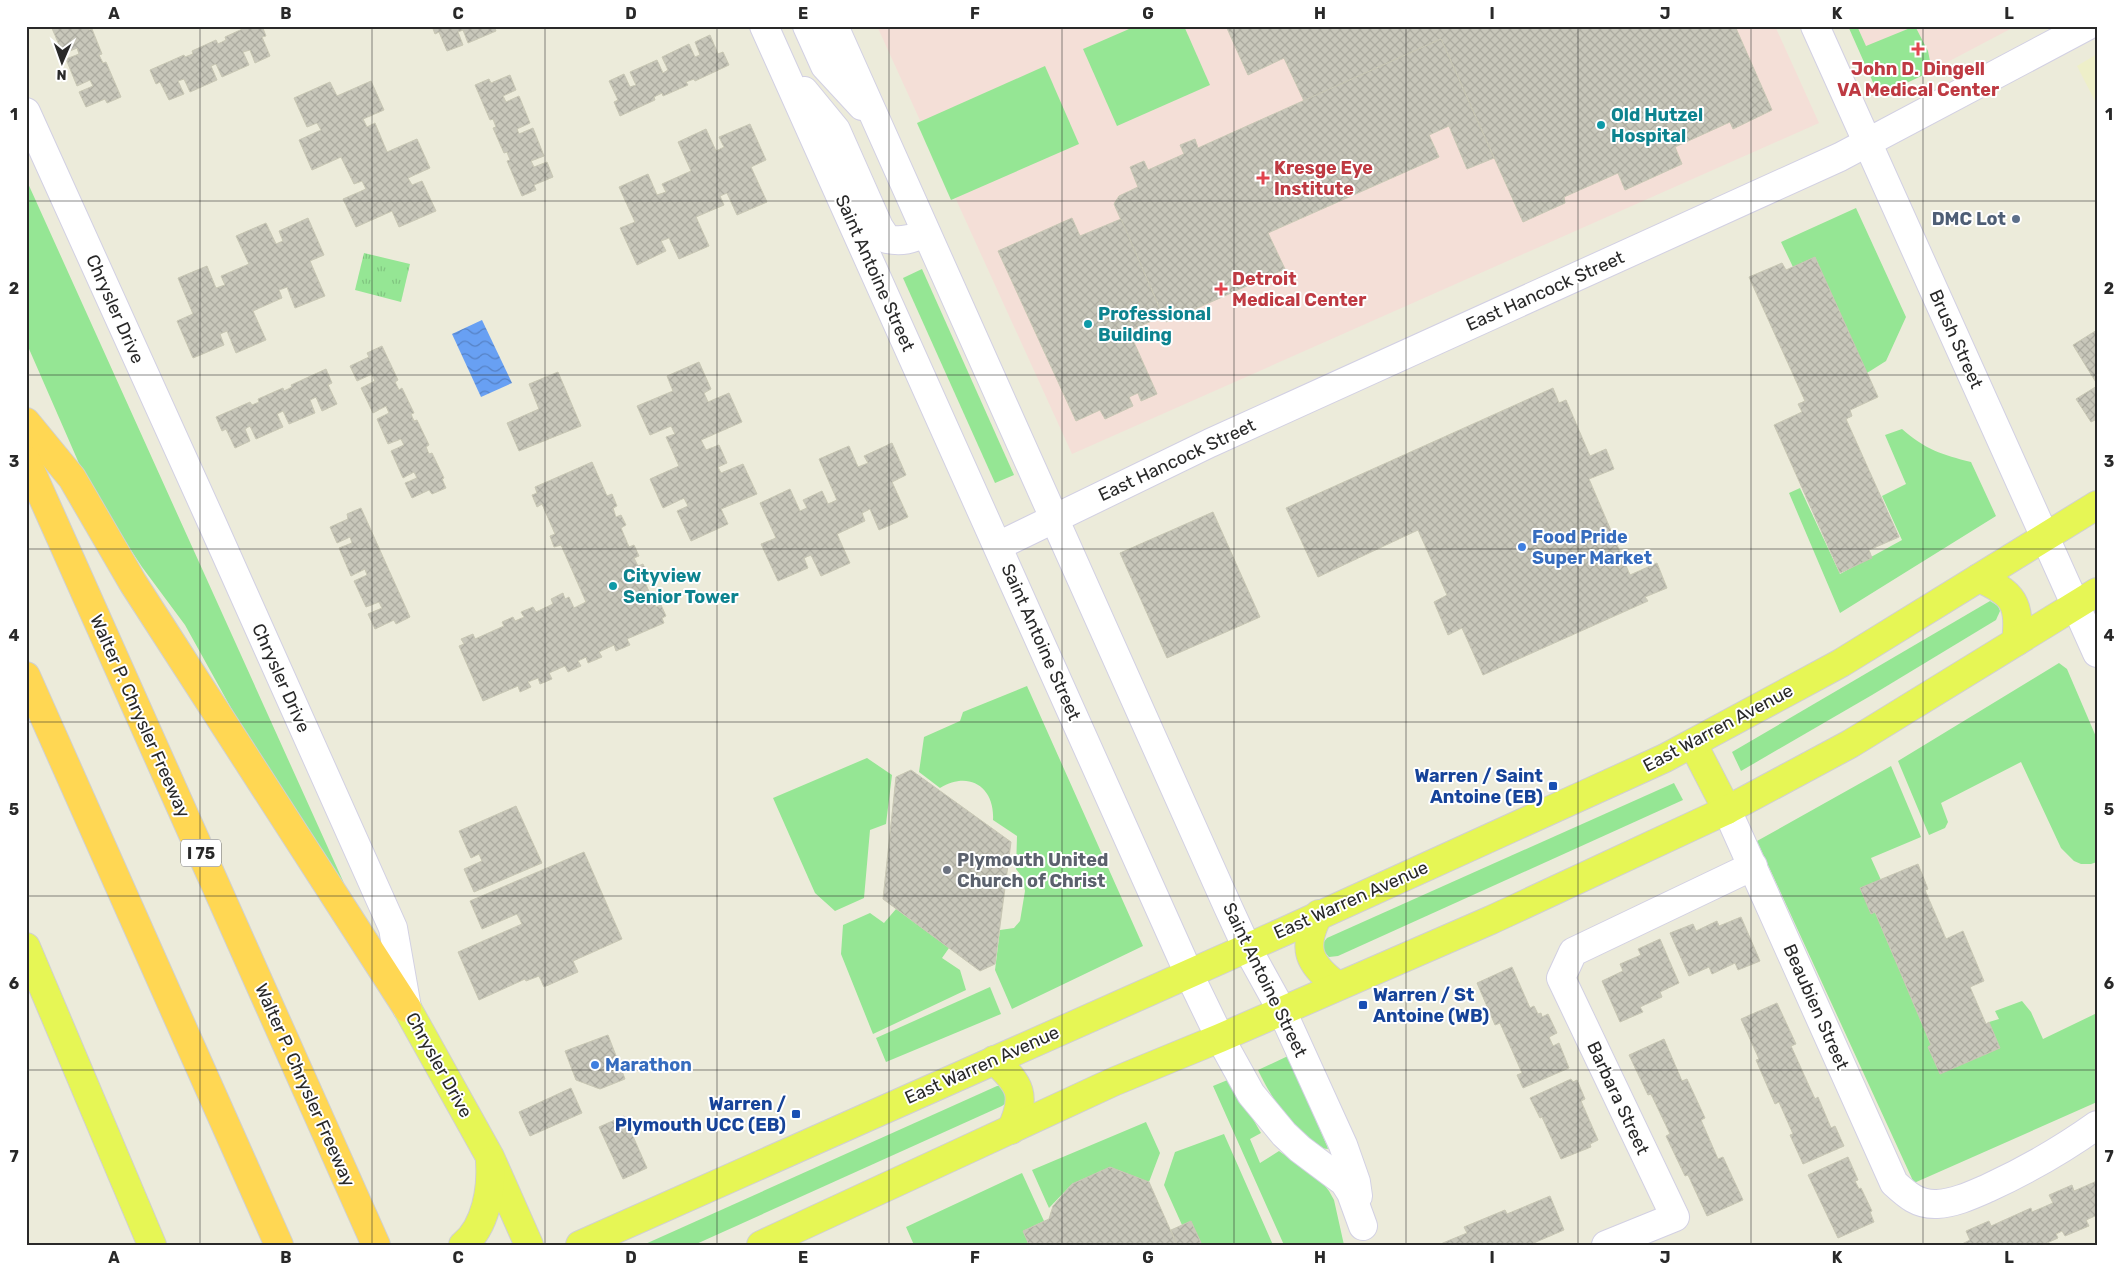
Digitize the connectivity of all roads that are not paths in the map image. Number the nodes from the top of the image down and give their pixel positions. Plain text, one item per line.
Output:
1 (764, 26) edge
2 (807, 26) edge
3 (834, 26) edge
4 (1815, 26) edge
5 (2087, 26) edge
6 (780, 62) junction
7 (26, 112) edge
8 (876, 122) junction
9 (1866, 142) junction
10 (926, 234) junction
11 (26, 422) edge
12 (26, 460) edge
13 (2097, 505) edge
14 (1055, 519) junction
15 (2045, 537) junction
16 (998, 546) junction
17 (1979, 578) junction
18 (2086, 599) edge
19 (2016, 642) junction
20 (2097, 653) edge
21 (26, 676) edge
22 (1693, 744) junction
23 (1727, 810) junction
24 (1754, 866) junction
25 (1319, 914) junction
26 (1246, 946) junction
27 (26, 947) edge
28 (1189, 974) junction
29 (1338, 986) junction
30 (407, 1008) junction
31 (1282, 1011) junction
32 (1220, 1038) junction
33 (994, 1060) junction
34 (2097, 1125) edge
35 (1011, 1130) junction
36 (490, 1157) junction
37 (1364, 1236) edge
38 (607, 1239) edge
39 (152, 1245) edge
40 (278, 1245) edge
41 (376, 1245) edge
42 (463, 1245) edge
43 (529, 1245) edge
44 (580, 1245) edge
45 (761, 1245) edge
46 (1606, 1245) edge

1 - 6 street, Saint Antoine Street
2 - 8 street
3 - 8 street, Saint Antoine Street
4 - 9 street, Brush Street
5 - 9 street, East Hancock Street
6 - 10 street
6 - 16 street, Saint Antoine Street
7 - 30 street, Chrysler Drive
8 - 10 street, Saint Antoine Street
9 - 14 street, East Hancock Street
9 - 15 street, Brush Street
10 - 14 street, Saint Antoine Street
11 - 30 highway
12 - 41 highway, Walter P. Chrysler Freeway / I 75
13 - 15 main road, East Warren Avenue
14 - 16 street, East Hancock Street
14 - 26 street, Saint Antoine Street
15 - 17 main road, East Warren Avenue
15 - 18 street, Brush Street
16 - 28 street, Saint Antoine Street
17 - 19 main road
17 - 22 main road, East Warren Avenue
18 - 19 main road
18 - 20 street, Brush Street
19 - 23 main road
21 - 40 highway
22 - 23 main road
22 - 25 main road, East Warren Avenue
23 - 24 street, Beaubien Street
23 - 29 main road
24 - 34 street, Beaubien Street
24 - 46 street, Barbara Street
25 - 26 main road, East Warren Avenue
25 - 29 main road
26 - 28 main road, East Warren Avenue
26 - 31 street, Saint Antoine Street
27 - 39 main road
28 - 32 street, Saint Antoine Street
28 - 33 main road, East Warren Avenue
29 - 31 main road
30 - 36 main road, Chrysler Drive
31 - 32 main road
31 - 37 street, Saint Antoine Street
32 - 35 main road
32 - 37 street, Saint Antoine Street
33 - 35 main road
33 - 38 main road, East Warren Avenue
35 - 45 main road
36 - 42 main road
36 - 43 main road, Chrysler Drive
38 - 44 main road, East Warren Avenue

